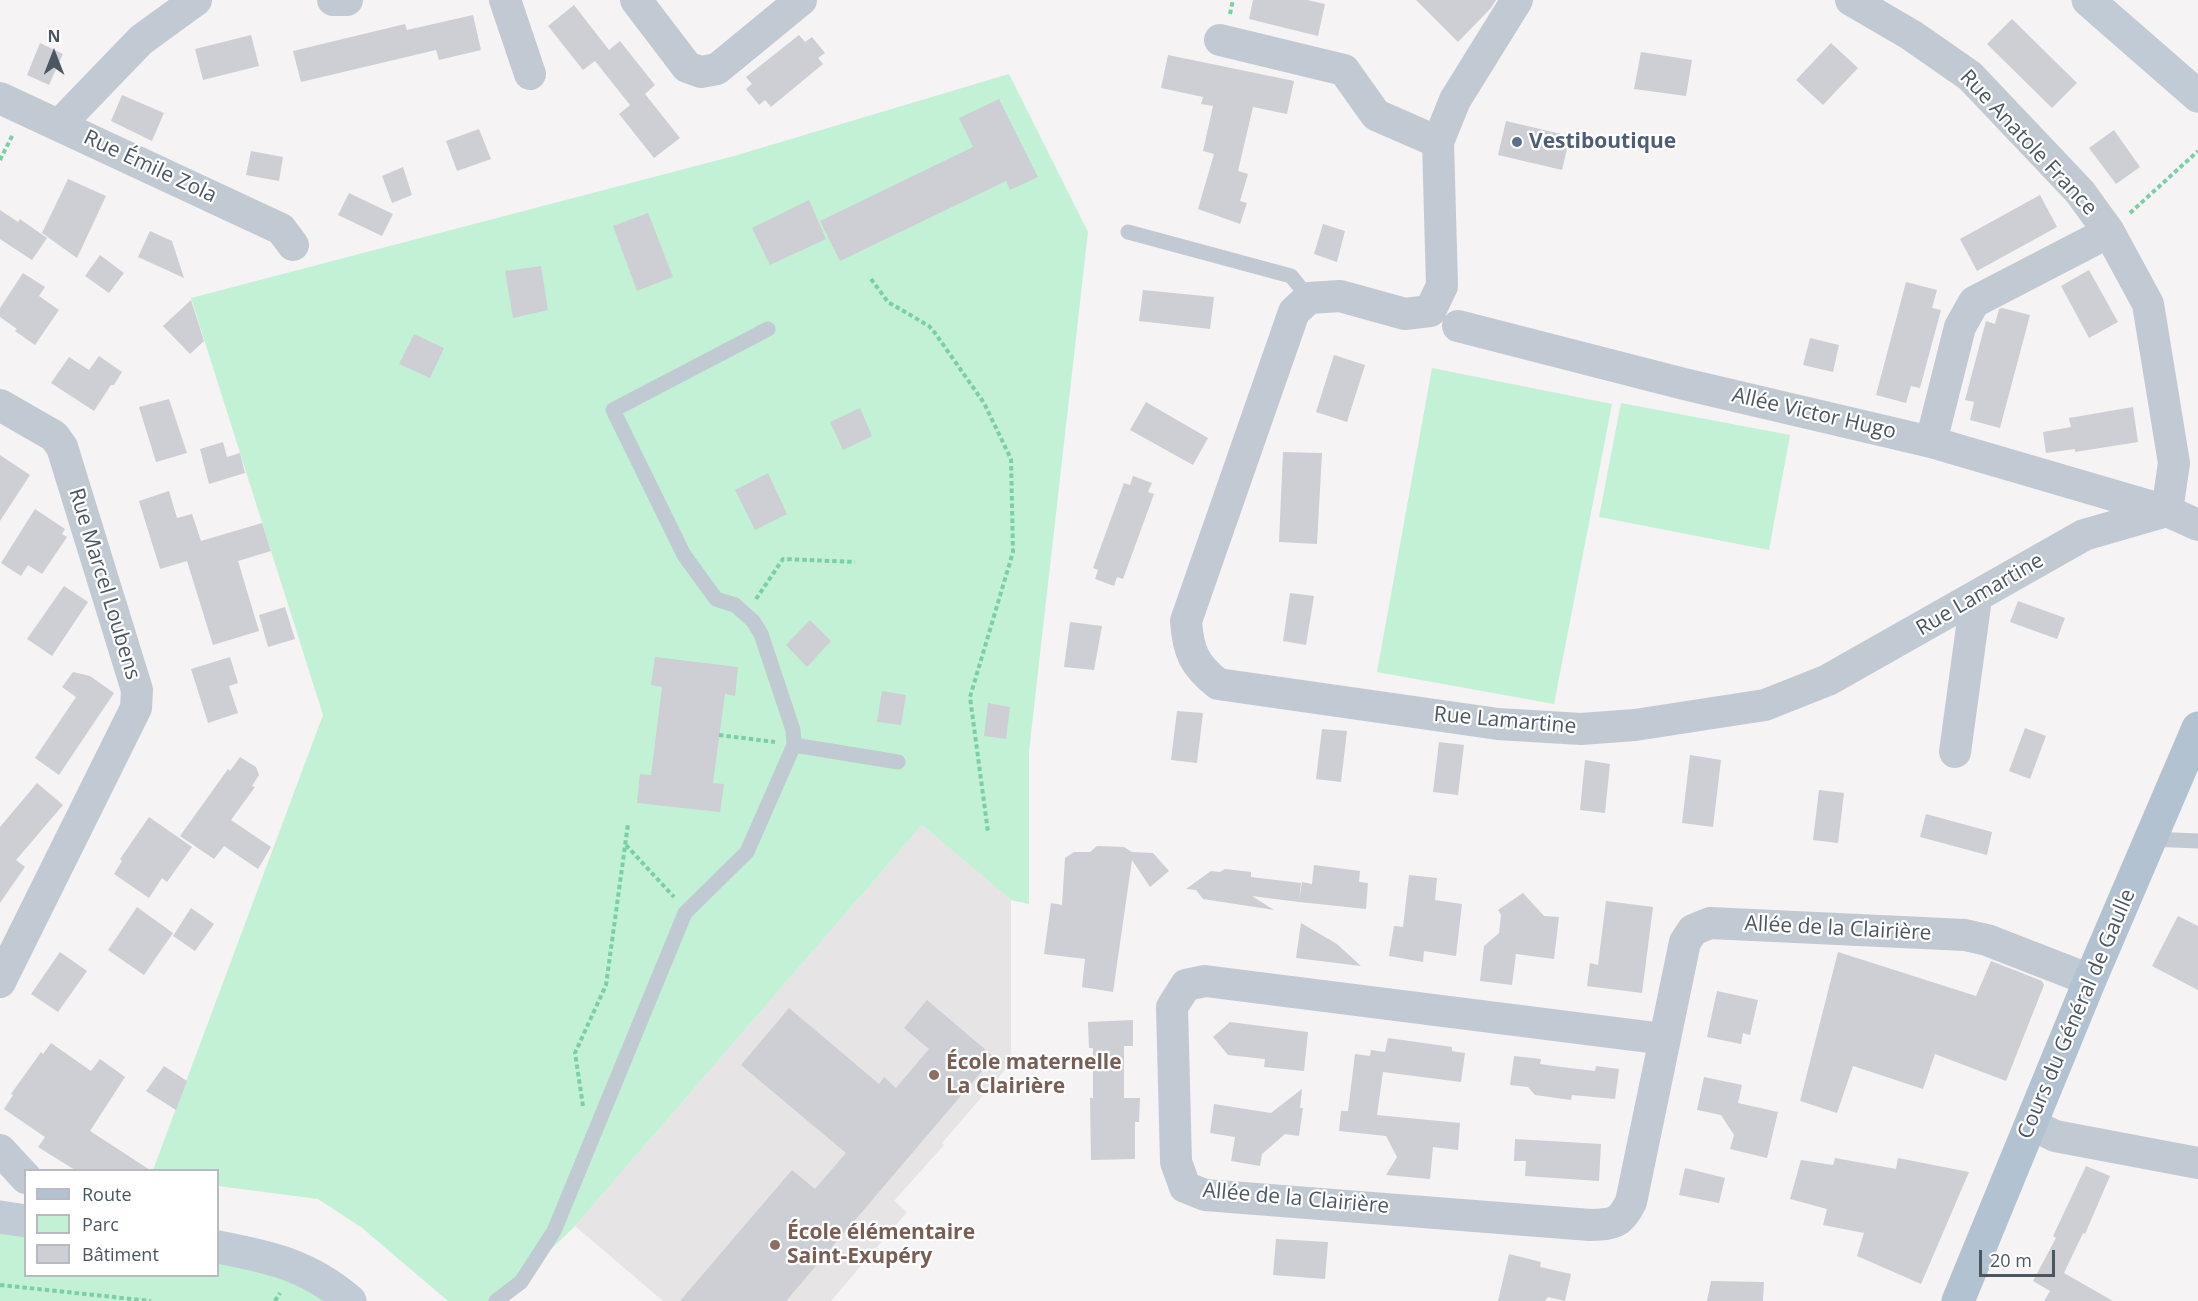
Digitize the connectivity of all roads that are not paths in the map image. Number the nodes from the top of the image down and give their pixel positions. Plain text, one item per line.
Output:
1 (196, 0) edge
2 (333, 0) edge
3 (347, 0) edge
4 (505, 0) edge
5 (636, 0) edge
6 (802, 0) edge
7 (1517, 0) edge
8 (1851, 0) edge
9 (2088, 0) edge
10 (1220, 40) dead end
11 (531, 74) dead end
12 (2198, 96) edge
13 (0, 98) edge
14 (60, 124) junction
15 (1438, 142) junction
16 (1128, 232) dead end
17 (2109, 232) junction
18 (293, 245) dead end
19 (1309, 298) junction
20 (1458, 326) dead end
21 (768, 329) dead end
22 (0, 405) edge
23 (1931, 442) junction
24 (2168, 512) junction
25 (2198, 525) edge
26 (1976, 598) junction
27 (2198, 728) edge
28 (794, 745) junction
29 (1955, 752) dead end
30 (898, 762) dead end
31 (2150, 839) junction
32 (2198, 841) edge
33 (2090, 980) junction
34 (0, 982) edge
35 (1664, 1039) junction
36 (2031, 1124) junction
37 (0, 1150) edge
38 (2198, 1163) edge
39 (24, 1176) edge
40 (0, 1217) edge
41 (24, 1221) edge
42 (219, 1247) edge
43 (350, 1301) edge
44 (496, 1301) edge
45 (1958, 1301) edge

1 - 14 street
2 - 3 street
4 - 11 street
5 - 6 street
7 - 15 street
8 - 17 street, Rue Anatole France
9 - 12 street
10 - 15 street
13 - 14 street, Rue Émile Zola
14 - 18 street, Rue Émile Zola
15 - 19 street
16 - 19 lane
17 - 23 street
17 - 24 street, Rue Anatole France
19 - 26 street, Rue Lamartine
20 - 23 street, Allée Victor Hugo
21 - 28 lane
22 - 34 street, Rue Marcel Loubens
23 - 24 street, Allée Victor Hugo
24 - 25 street
24 - 26 street, Rue Lamartine
26 - 29 street
27 - 31 main road, Cours du Général de Gaulle
28 - 30 lane
28 - 44 lane
31 - 32 lane
31 - 33 main road, Cours du Général de Gaulle
33 - 35 street, Allée de la Clairière
33 - 36 main road, Cours du Général de Gaulle
35 - 35 street, Allée de la Clairière
36 - 38 street
36 - 45 main road, Cours du Général de Gaulle
37 - 39 street
40 - 41 street
42 - 43 street

